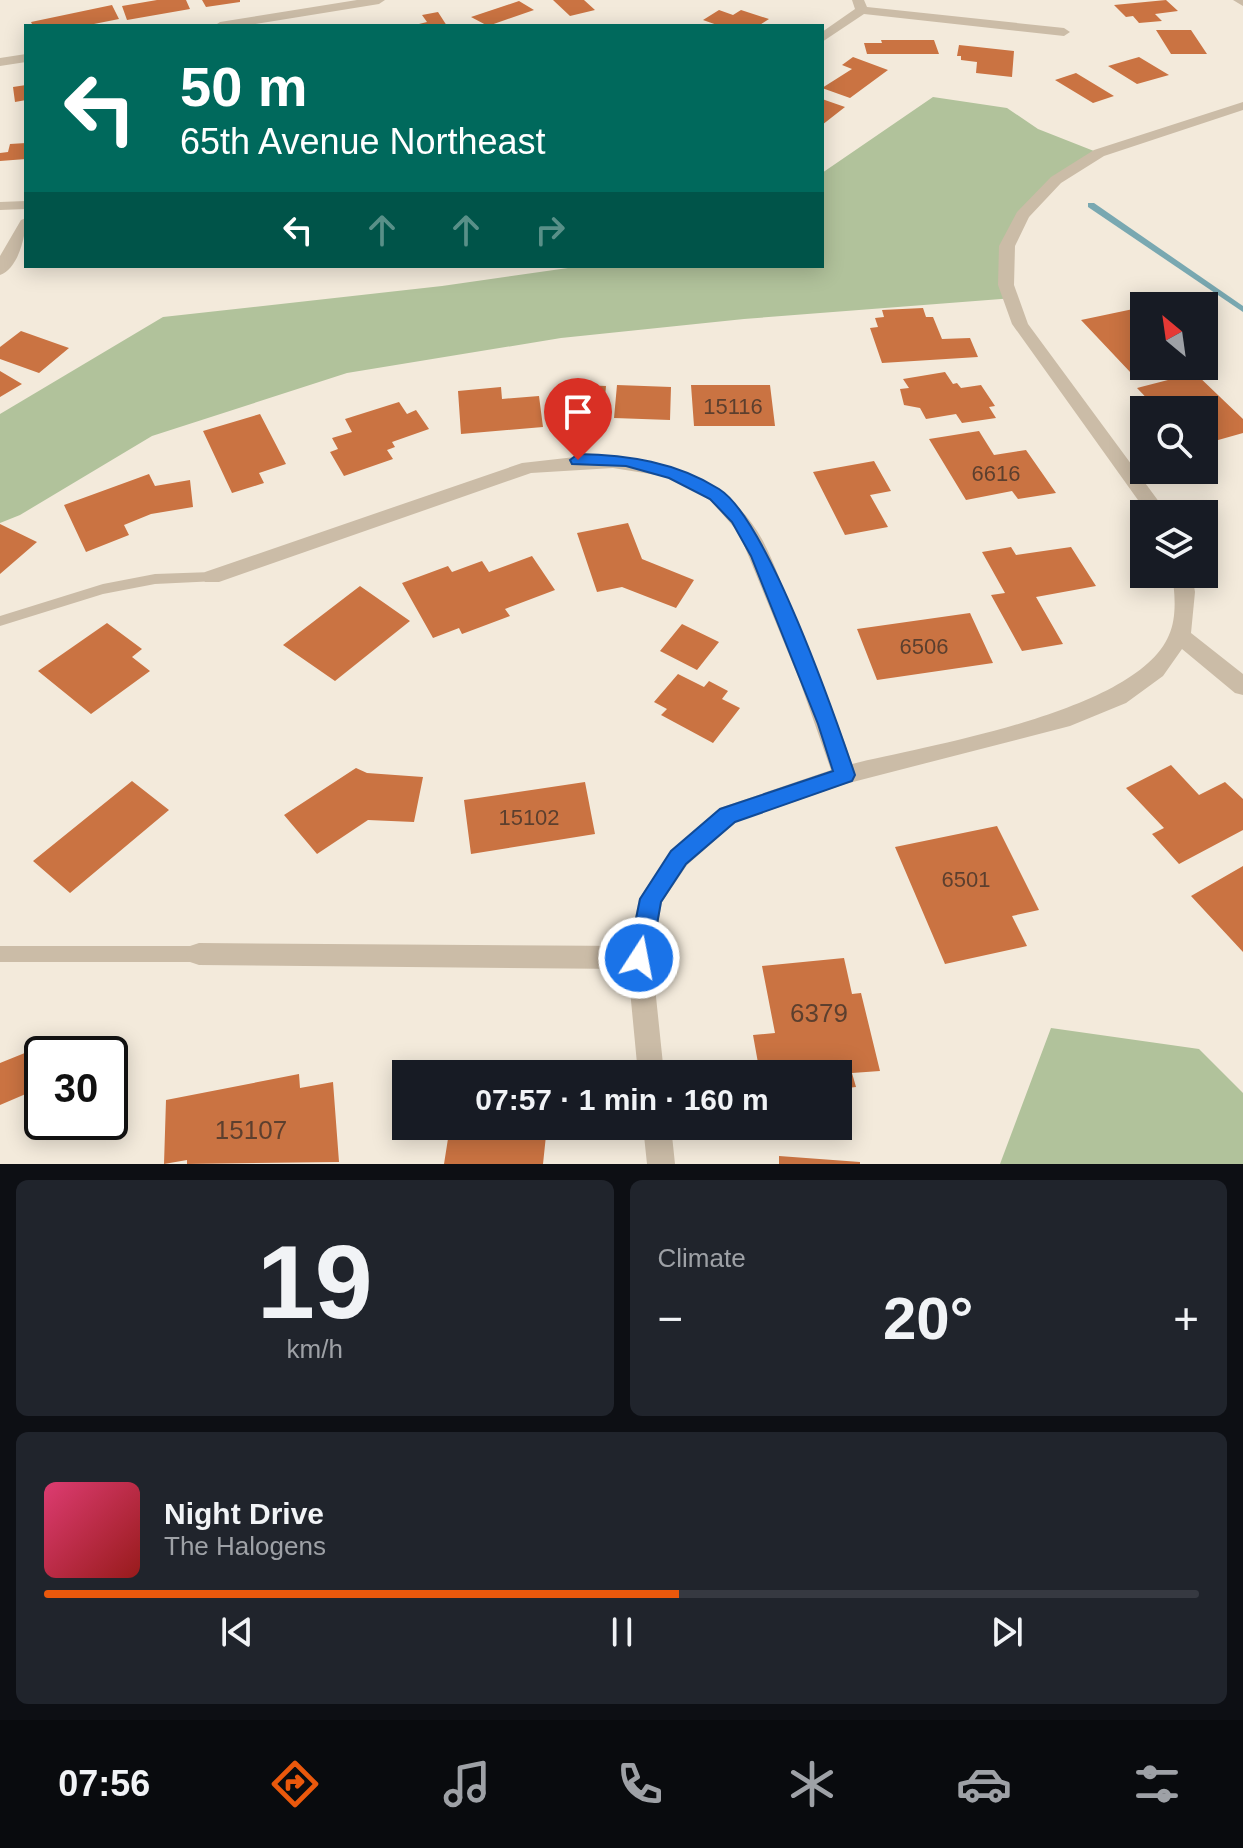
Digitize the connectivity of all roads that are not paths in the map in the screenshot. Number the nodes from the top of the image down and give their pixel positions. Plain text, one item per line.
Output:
1 (379, 0) edge
2 (860, 5) edge
3 (232, 24) edge
4 (1064, 32) dead end
5 (824, 36) edge
6 (24, 58) edge
7 (0, 62) edge
8 (1243, 106) edge
9 (24, 205) edge
10 (0, 206) edge
11 (24, 227) edge
12 (0, 270) edge
13 (1148, 500) edge
14 (212, 577) joint
15 (1184, 588) edge
16 (0, 621) edge
17 (1180, 636) junction
18 (1243, 687) edge
19 (844, 775) junction
20 (0, 954) edge
21 (199, 954) joint
22 (639, 958) junction
23 (650, 1060) edge
24 (658, 1140) edge
25 (661, 1164) edge

1 - 3 street
2 - 4 street
2 - 5 street
6 - 7 street
8 - 13 street
9 - 10 street
11 - 12 street
14 - 16 lane
14 - 19 street
15 - 17 street
17 - 18 street
17 - 19 street
19 - 22 street
20 - 21 lane
21 - 22 street
22 - 23 street
24 - 25 street

